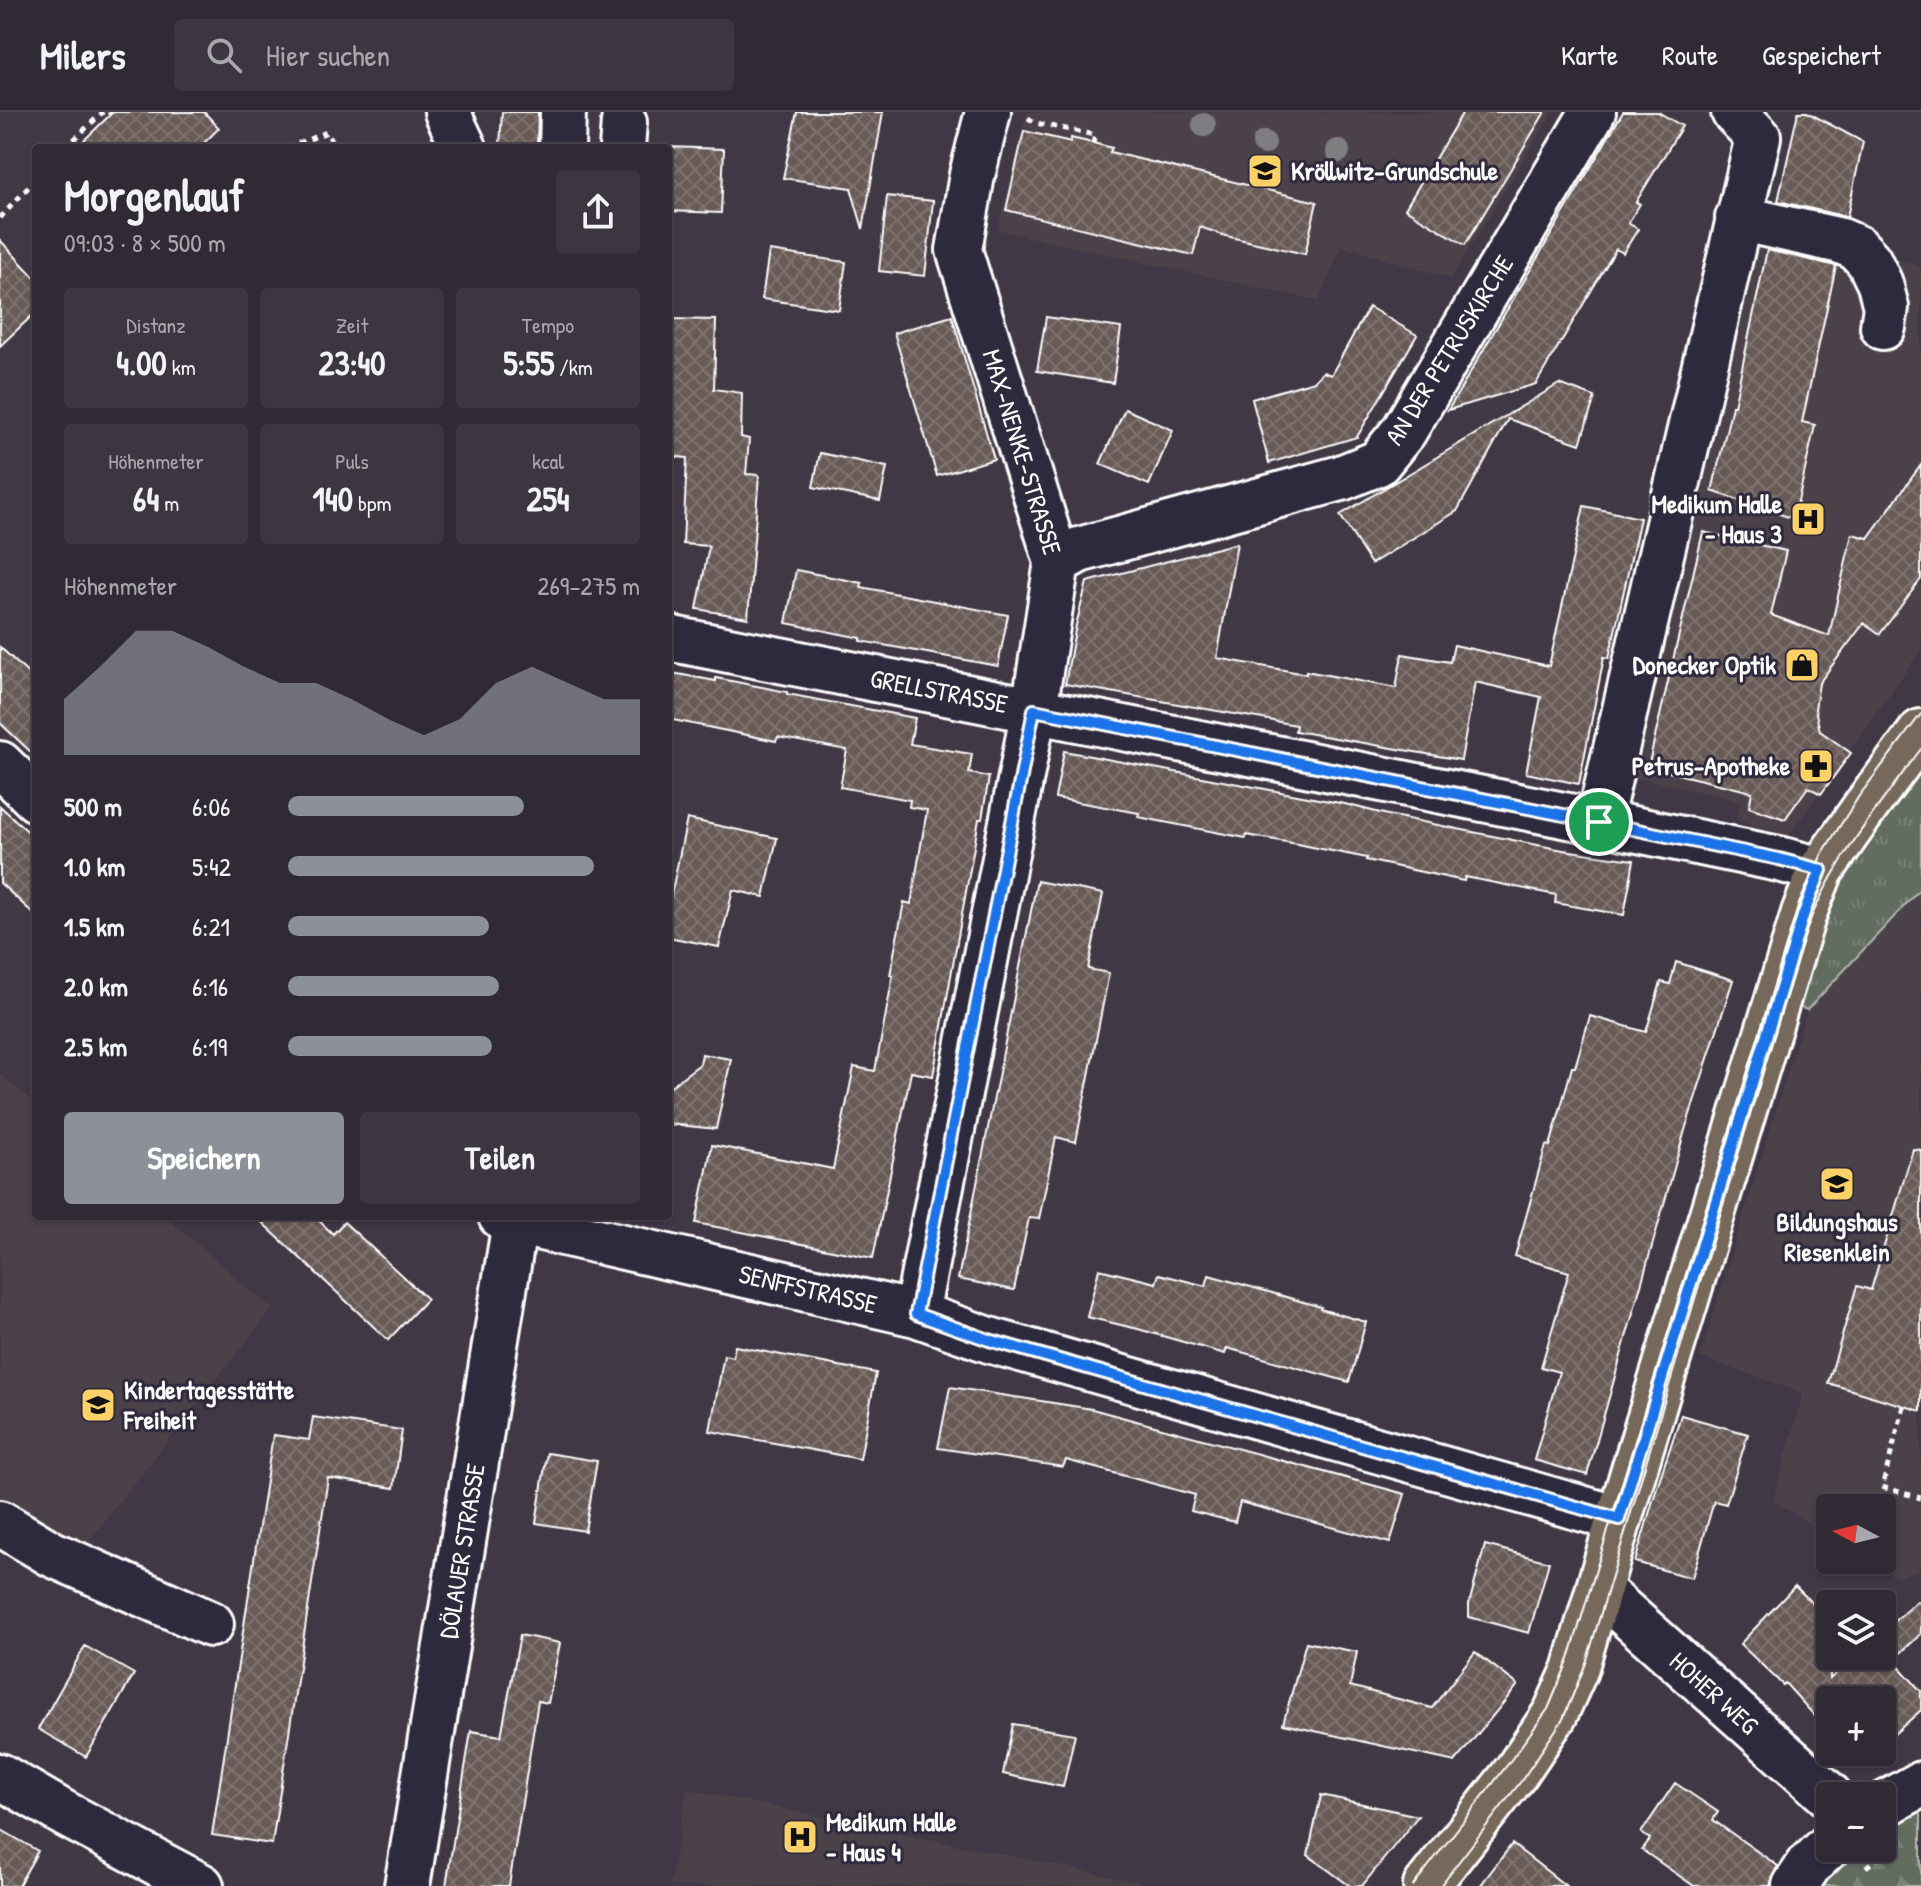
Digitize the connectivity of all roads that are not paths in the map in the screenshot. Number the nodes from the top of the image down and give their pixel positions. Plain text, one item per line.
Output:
1 (447, 112) edge
2 (563, 112) edge
3 (988, 112) edge
4 (1593, 112) edge
5 (1734, 112) edge
6 (462, 144) edge
7 (562, 144) edge
8 (1738, 218) junction
9 (1883, 327) dead end
10 (1057, 562) junction
11 (672, 639) edge
12 (1034, 710) junction
13 (1921, 732) edge
14 (0, 764) edge
15 (32, 795) edge
16 (1599, 822) junction
17 (1821, 870) junction
18 (511, 1220) edge
19 (519, 1220) edge
20 (916, 1314) junction
21 (1619, 1519) junction
22 (0, 1523) edge
23 (1599, 1590) junction
24 (211, 1624) dead end
25 (0, 1776) edge
26 (1816, 1784) edge
27 (1921, 1784) edge
28 (1896, 1798) edge
29 (1816, 1858) edge
30 (201, 1886) edge
31 (407, 1886) edge
32 (1426, 1886) edge
33 (1795, 1886) edge

1 - 6 street
2 - 7 street
3 - 10 street, MAX-NENKE-STRASSE
4 - 10 street, AN DER PETRUSKIRCHE
5 - 8 street
8 - 9 street
8 - 16 street
10 - 12 street, MAX-NENKE-STRASSE
11 - 12 street, GRELLSTRASSE
12 - 16 street, GRELLSTRASSE
12 - 20 street, MAX-NENKE-STRASSE
13 - 17 main road
14 - 15 street
16 - 17 street, GRELLSTRASSE
17 - 21 main road
18 - 31 street, DÖLAUER STRASSE
19 - 20 street, SENFFSTRASSE
20 - 21 street, SENFFSTRASSE
21 - 23 main road
22 - 24 street
23 - 26 street, HOHER WEG
23 - 32 main road
25 - 30 street
27 - 28 street
29 - 33 street

